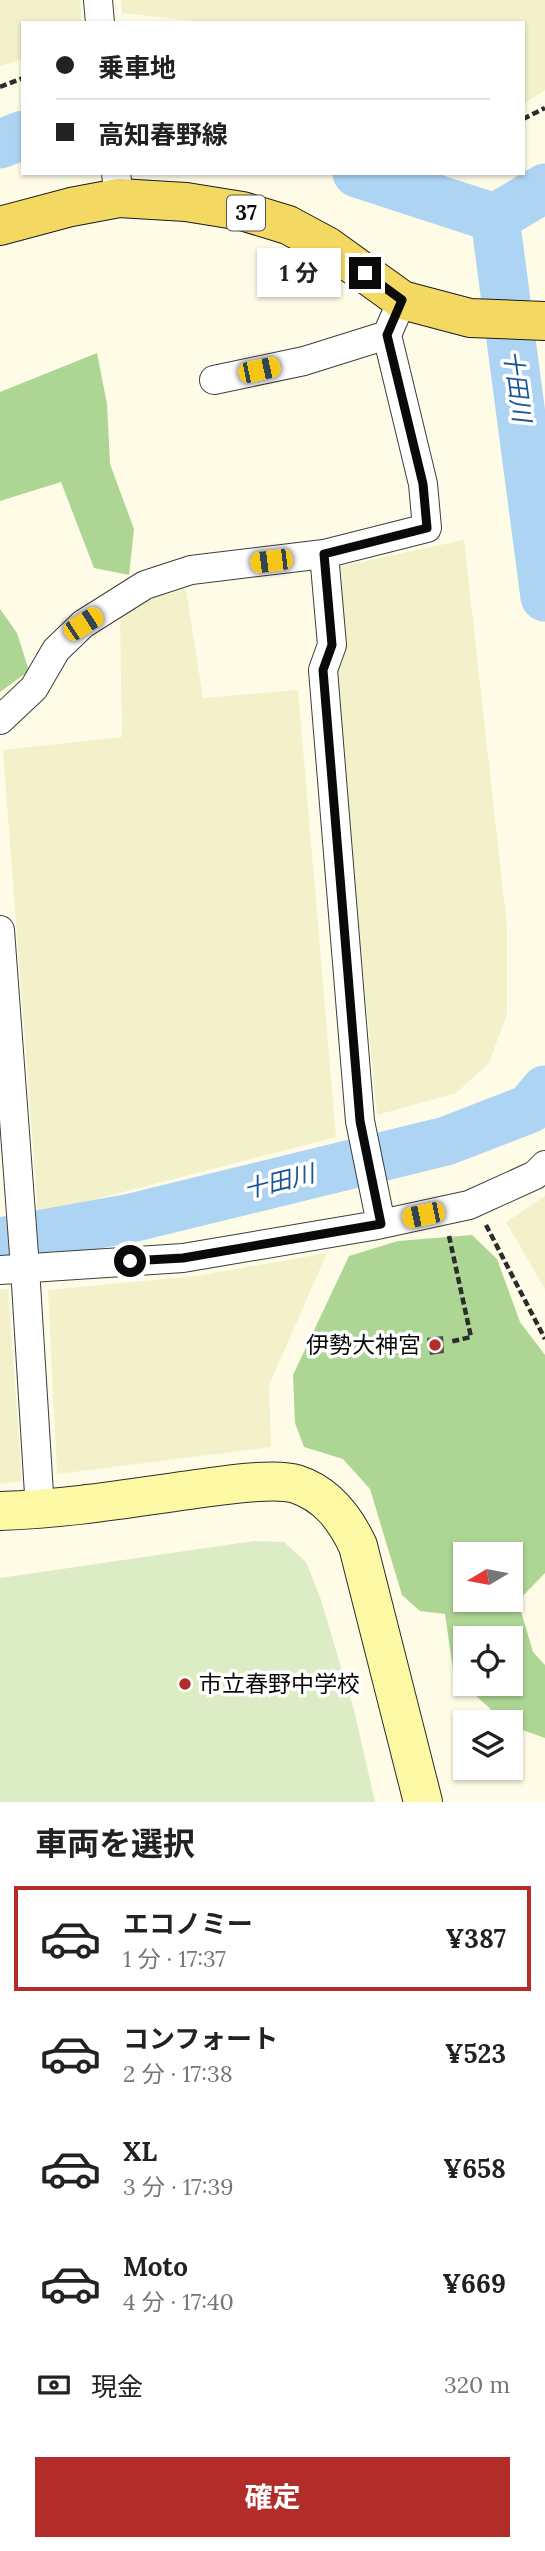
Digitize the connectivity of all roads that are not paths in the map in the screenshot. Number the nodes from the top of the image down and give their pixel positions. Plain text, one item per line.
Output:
1 (98, 0) edge
2 (100, 21) edge
3 (117, 186) edge
4 (0, 226) edge
5 (402, 300) junction
6 (545, 321) edge
7 (387, 335) junction
8 (214, 380) dead end
9 (324, 554) junction
10 (0, 720) edge
11 (0, 930) edge
12 (545, 1165) edge
13 (381, 1224) junction
14 (13, 1269) edge
15 (40, 1510) junction
16 (0, 1511) edge
17 (423, 1802) edge

1 - 2 street
3 - 4 main road, 37
3 - 5 main road, 37
5 - 6 main road, 37
5 - 7 street
7 - 8 street
7 - 9 street
9 - 10 street
9 - 13 street
11 - 14 street
12 - 13 street
13 - 14 street
14 - 15 street
15 - 16 street
15 - 17 street

